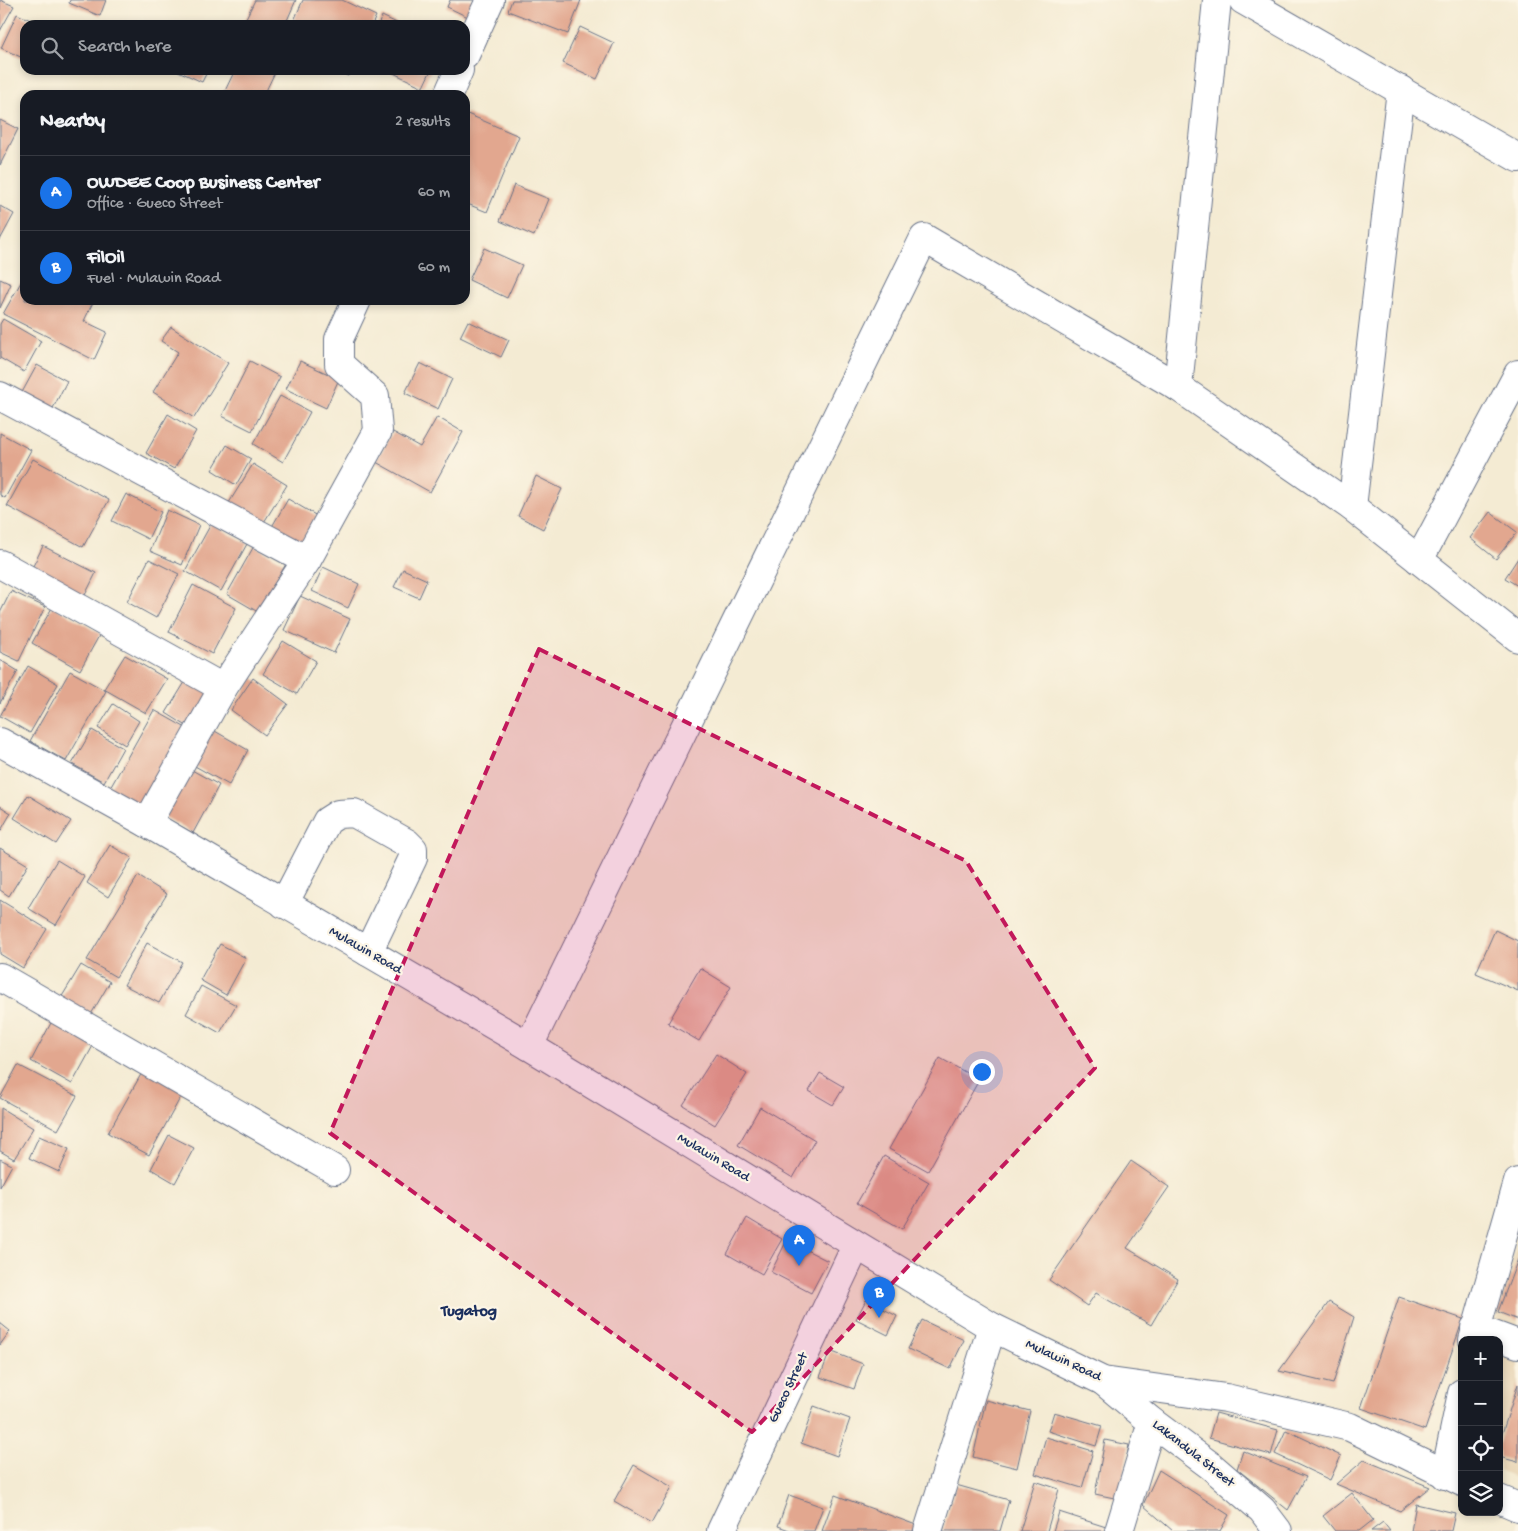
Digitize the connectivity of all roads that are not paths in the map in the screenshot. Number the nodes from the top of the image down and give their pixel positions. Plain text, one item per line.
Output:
1 (490, 0) edge
2 (1217, 0) edge
3 (1243, 0) edge
4 (470, 45) edge
5 (457, 75) edge
6 (450, 90) edge
7 (1401, 90) junction
8 (1518, 158) edge
9 (355, 305) edge
10 (1518, 374) edge
11 (1178, 386) junction
12 (0, 396) edge
13 (1352, 507) junction
14 (306, 560) junction
15 (1419, 560) junction
16 (0, 564) edge
17 (1518, 638) edge
18 (223, 688) junction
19 (0, 742) edge
20 (147, 823) junction
21 (284, 904) junction
22 (368, 952) junction
23 (0, 977) edge
24 (529, 1046) junction
25 (336, 1170) dead end
26 (1518, 1182) edge
27 (856, 1246) junction
28 (992, 1327) junction
29 (1474, 1334) edge
30 (1518, 1344) edge
31 (1103, 1381) junction
32 (1152, 1422) junction
33 (1459, 1426) edge
34 (1453, 1478) edge
35 (1503, 1501) edge
36 (1518, 1507) edge
37 (721, 1531) edge
38 (928, 1531) edge
39 (1119, 1531) edge
40 (1278, 1531) edge

1 - 4 street
2 - 11 street
3 - 7 street
5 - 6 street
7 - 8 street
7 - 13 street
9 - 14 street
10 - 15 street
11 - 13 street
11 - 24 street
12 - 14 street
13 - 15 street
14 - 18 street
15 - 17 street
16 - 18 street
18 - 20 street
19 - 20 street, Mulawin Road
20 - 21 street, Mulawin Road
21 - 22 street, Mulawin Road
21 - 22 street
22 - 24 street, Mulawin Road
23 - 25 street
24 - 27 street, Mulawin Road
26 - 29 street
27 - 28 street, Mulawin Road
27 - 37 street, Gueco Street
28 - 31 street, Mulawin Road
28 - 38 street
29 - 30 street
31 - 32 street, Lakandula Street
31 - 34 street, Mulawin Road
32 - 39 street
32 - 40 street, Lakandula Street
33 - 34 street
35 - 36 street

